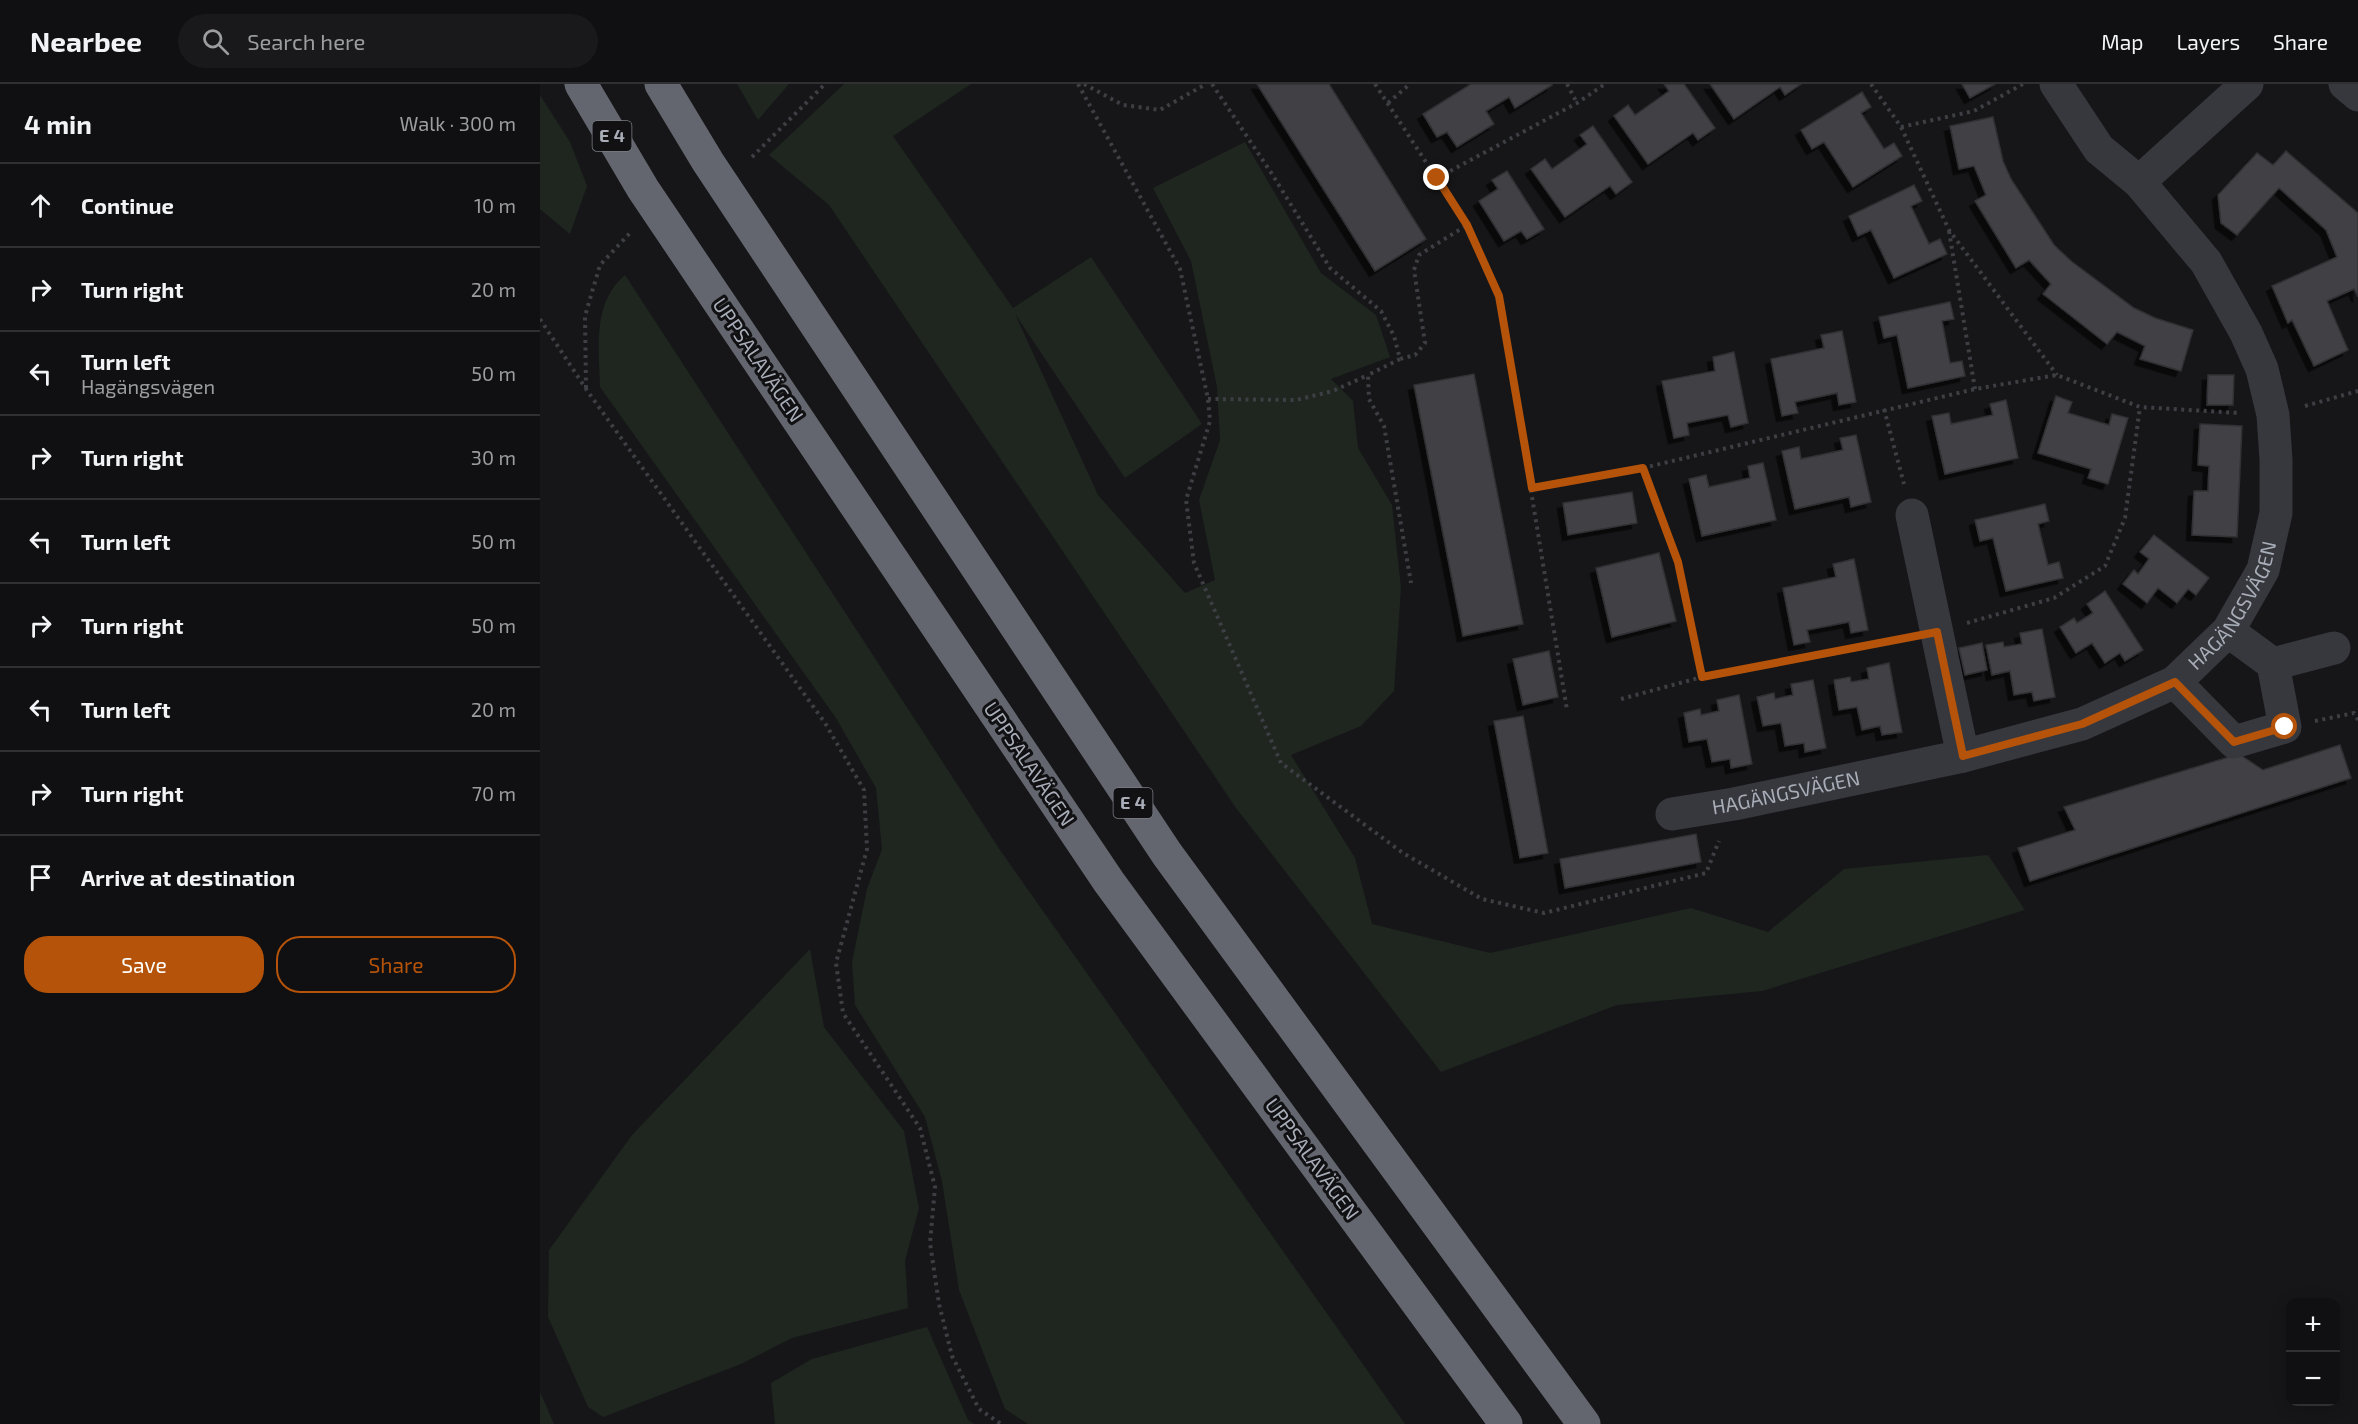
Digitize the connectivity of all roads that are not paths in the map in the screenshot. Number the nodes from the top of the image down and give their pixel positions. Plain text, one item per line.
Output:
1 (581, 84) edge
2 (662, 84) edge
3 (2056, 84) edge
4 (2247, 84) edge
5 (2345, 84) edge
6 (2358, 95) edge
7 (2139, 182) junction
8 (1912, 515) road end
9 (2228, 631) junction
10 (2334, 648) dead end
11 (2273, 664) junction
12 (2175, 682) junction
13 (1963, 756) junction
14 (1672, 814) dead end
15 (1506, 1424) edge
16 (1584, 1424) edge

1 - 15 highway, UPPSALAVÄGEN / E 4
2 - 16 highway, E 4
3 - 7 street, HAGÄNGSVÄGEN
4 - 7 street
5 - 6 street
7 - 9 street, HAGÄNGSVÄGEN
8 - 13 street
9 - 11 street
9 - 12 street, HAGÄNGSVÄGEN
10 - 11 street
11 - 12 street
12 - 13 street, HAGÄNGSVÄGEN
13 - 14 street, HAGÄNGSVÄGEN

